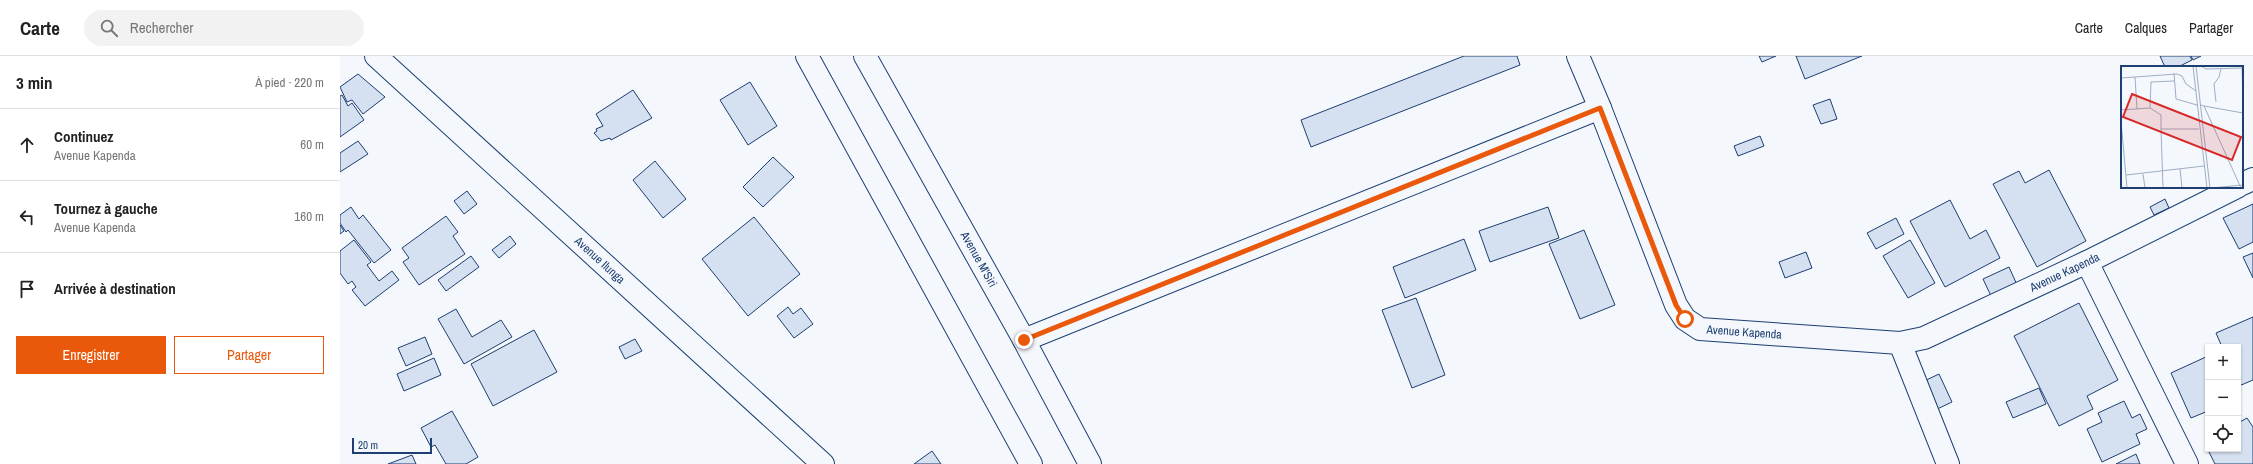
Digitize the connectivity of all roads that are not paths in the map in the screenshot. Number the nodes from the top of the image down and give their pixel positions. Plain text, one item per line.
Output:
1 (376, 56) edge
2 (807, 56) edge
3 (865, 56) edge
4 (1578, 56) edge
5 (1600, 108) junction
6 (2253, 179) edge
7 (2243, 184) edge
8 (2235, 188) edge
9 (2087, 262) junction
10 (1024, 340) junction
11 (1900, 343) junction
12 (823, 464) edge
13 (1031, 464) edge
14 (1090, 464) edge
15 (1948, 464) edge
16 (2187, 464) edge

1 - 12 main road, Avenue Ilunga
2 - 13 main road
3 - 10 main road, Avenue M'Siri
4 - 5 main road, Avenue Kapenda
5 - 10 main road
5 - 11 main road, Avenue Kapenda
6 - 7 main road
8 - 9 main road, Avenue Kapenda
9 - 11 main road, Avenue Kapenda
9 - 16 main road
10 - 14 main road, Avenue M'Siri
11 - 15 main road

